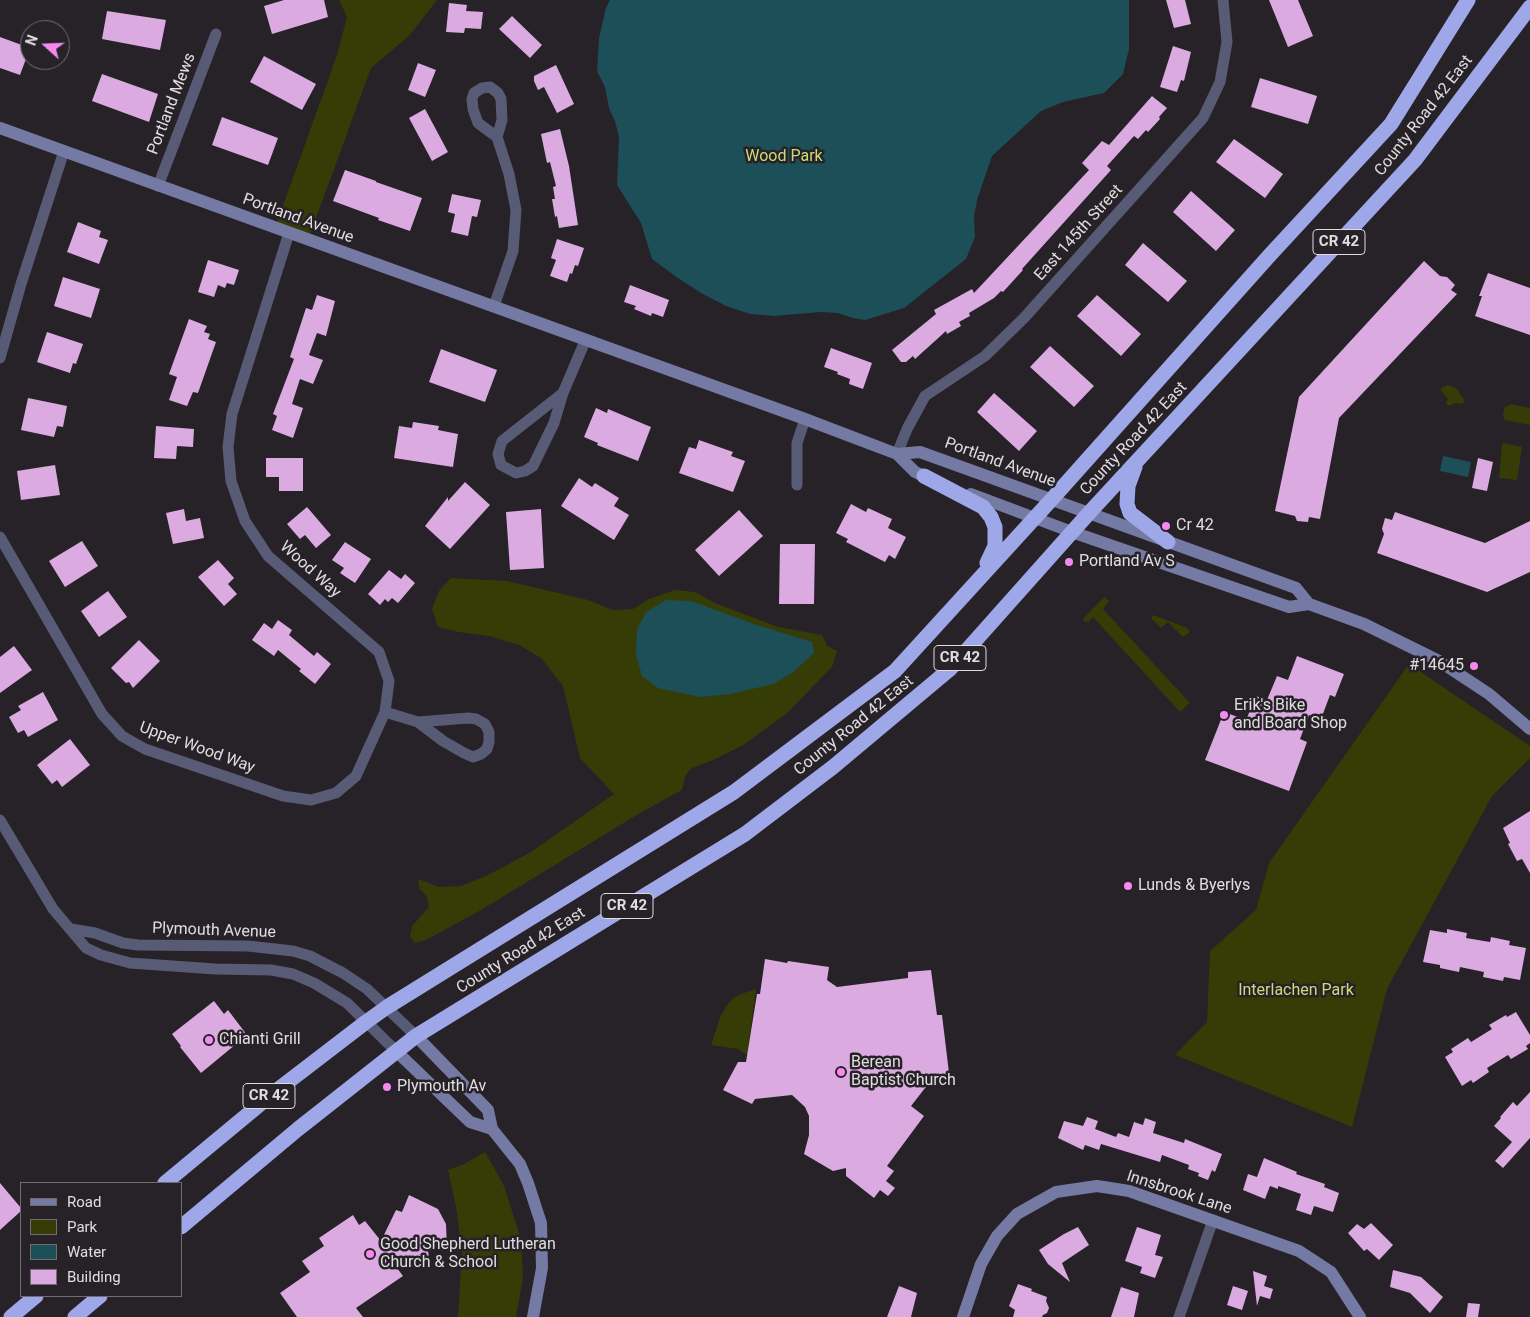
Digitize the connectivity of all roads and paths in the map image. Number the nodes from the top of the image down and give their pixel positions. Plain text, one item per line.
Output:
1 (1223, 0) edge
2 (1468, 0) edge
3 (1530, 7) edge
4 (216, 34) dead end
5 (0, 128) edge
6 (497, 137) dead end
7 (64, 151) junction
8 (158, 186) junction
9 (290, 233) junction
10 (494, 306) junction
11 (586, 339) junction
12 (0, 358) edge
13 (562, 393) junction
14 (805, 419) junction
15 (897, 454) junction
16 (1138, 460) junction
17 (924, 476) junction
18 (797, 485) dead end
19 (1052, 499) junction
20 (1089, 513) junction
21 (1035, 518) junction
22 (1072, 532) junction
23 (0, 537) edge
24 (1168, 542) junction
25 (977, 580) junction
26 (1309, 604) junction
27 (385, 712) junction
28 (418, 722) junction
29 (1530, 729) edge
30 (0, 820) edge
31 (72, 929) junction
32 (387, 1007) junction
33 (366, 1022) junction
34 (416, 1036) junction
35 (396, 1051) junction
36 (492, 1129) junction
37 (167, 1182) edge
38 (1212, 1220) junction
39 (182, 1226) edge
40 (35, 1297) edge
41 (99, 1297) edge
42 (11, 1317) edge
43 (75, 1317) edge
44 (533, 1317) edge
45 (963, 1317) edge
46 (1179, 1317) edge
47 (1360, 1317) edge

1 - 15 street, East 145th Street
2 - 19 highway, County Road 42 East / CR 42
3 - 16 highway, County Road 42 East / CR 42
4 - 8 street, Portland Mews
5 - 7 street, Portland Avenue
6 - 10 street
7 - 8 street, Portland Avenue
7 - 12 street
8 - 9 street, Portland Avenue
9 - 10 street, Portland Avenue
9 - 27 street, Wood Way
10 - 11 street, Portland Avenue
11 - 13 street
11 - 14 street, Portland Avenue
13 - 13 street
14 - 15 street, Portland Avenue
14 - 18 street
15 - 17 street, Portland Avenue
15 - 19 street, Portland Avenue
16 - 20 highway, County Road 42 East / CR 42
16 - 24 highway
17 - 21 street, Portland Avenue
17 - 25 highway
19 - 20 street, Portland Avenue
19 - 21 highway, County Road 42 East / CR 42
20 - 22 highway, County Road 42 East / CR 42
20 - 24 street, Portland Avenue
21 - 22 street, Portland Avenue
21 - 25 highway, County Road 42 East / CR 42
22 - 26 street, Portland Avenue
22 - 34 highway, County Road 42 East / CR 42
23 - 27 street, Upper Wood Way
24 - 26 street, Portland Avenue
25 - 32 highway, County Road 42 East / CR 42
26 - 29 street, Portland Avenue
27 - 28 street
28 - 28 street
30 - 31 street
31 - 32 street, Plymouth Avenue
31 - 33 street
32 - 33 highway, County Road 42 East / CR 42
32 - 34 street, Plymouth Avenue
33 - 35 street
33 - 37 highway, County Road 42 East / CR 42
34 - 35 highway, County Road 42 East / CR 42
34 - 36 street, Plymouth Avenue
35 - 36 street
35 - 39 highway, County Road 42 East / CR 42
36 - 44 street, Plymouth Avenue
38 - 45 street, Innsbrook Lane
38 - 46 street
38 - 47 street, Innsbrook Lane
40 - 42 highway
41 - 43 highway

